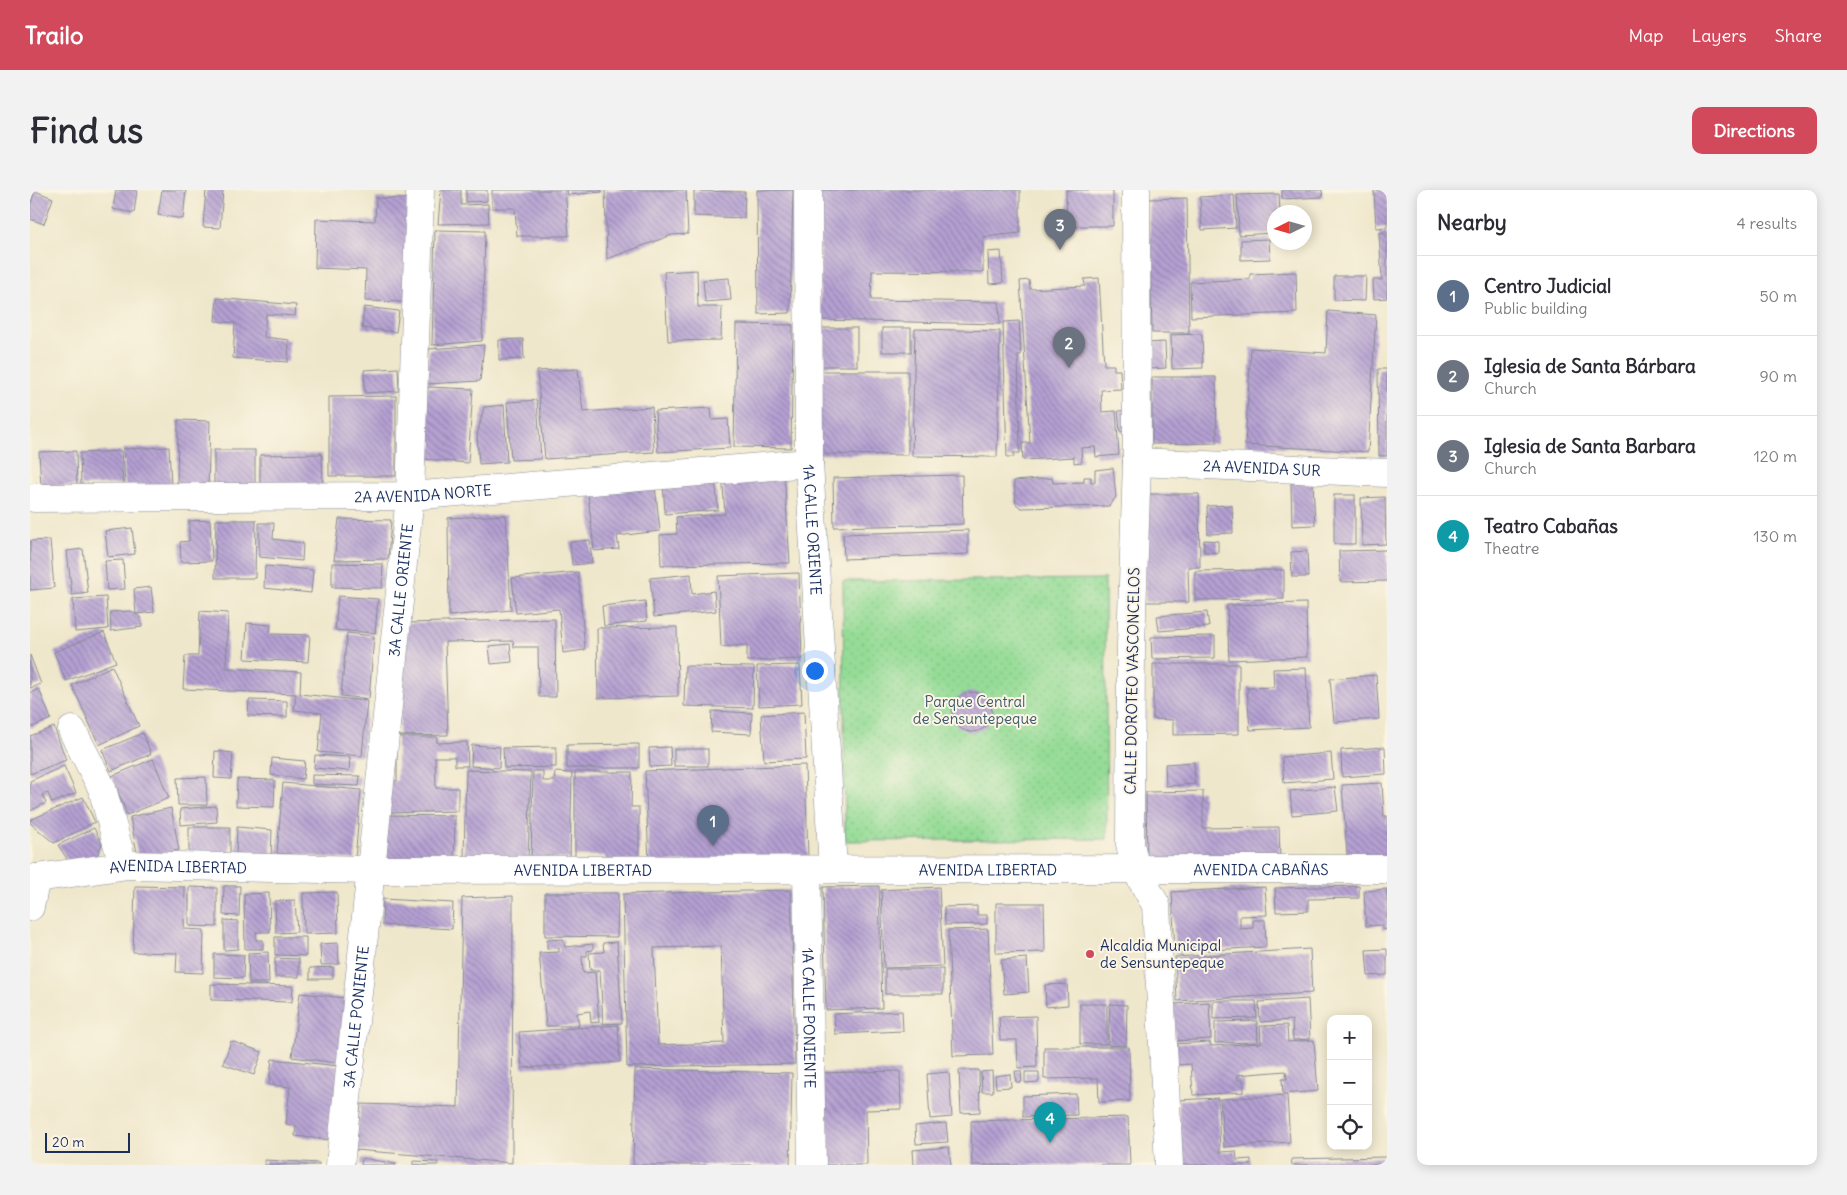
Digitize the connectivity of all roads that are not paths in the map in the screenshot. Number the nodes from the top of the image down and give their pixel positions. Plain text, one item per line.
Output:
1 (420, 190) edge
2 (808, 190) edge
3 (1136, 190) edge
4 (1138, 462) junction
5 (809, 463) junction
6 (1387, 473) edge
7 (410, 496) junction
8 (34, 498) dead end
9 (72, 730) dead end
10 (123, 865) junction
11 (820, 869) junction
12 (1387, 869) edge
13 (371, 870) junction
14 (1136, 870) junction
15 (33, 879) edge
16 (30, 907) edge
17 (340, 1165) edge
18 (812, 1165) edge
19 (1169, 1165) edge

1 - 7 street, 3A CALLE ORIENTE
2 - 5 street, 1A CALLE ORIENTE
3 - 4 street, CALLE DOROTEO VASCONCELOS
4 - 6 street, 2A AVENIDA SUR
4 - 14 street, CALLE DOROTEO VASCONCELOS
5 - 7 street, 2A AVENIDA NORTE
5 - 11 street, 1A CALLE ORIENTE
7 - 8 street, 2A AVENIDA NORTE
7 - 13 street, 3A CALLE ORIENTE
9 - 10 street
10 - 13 street, AVENIDA LIBERTAD
10 - 15 street, AVENIDA LIBERTAD
11 - 13 street, AVENIDA LIBERTAD
11 - 14 street, AVENIDA LIBERTAD
11 - 18 street, 1A CALLE PONIENTE
12 - 14 street, AVENIDA CABAÑAS
13 - 17 street, 3A CALLE PONIENTE
14 - 19 street, CALLE DOROTEO VASCONCELOS
15 - 16 street

